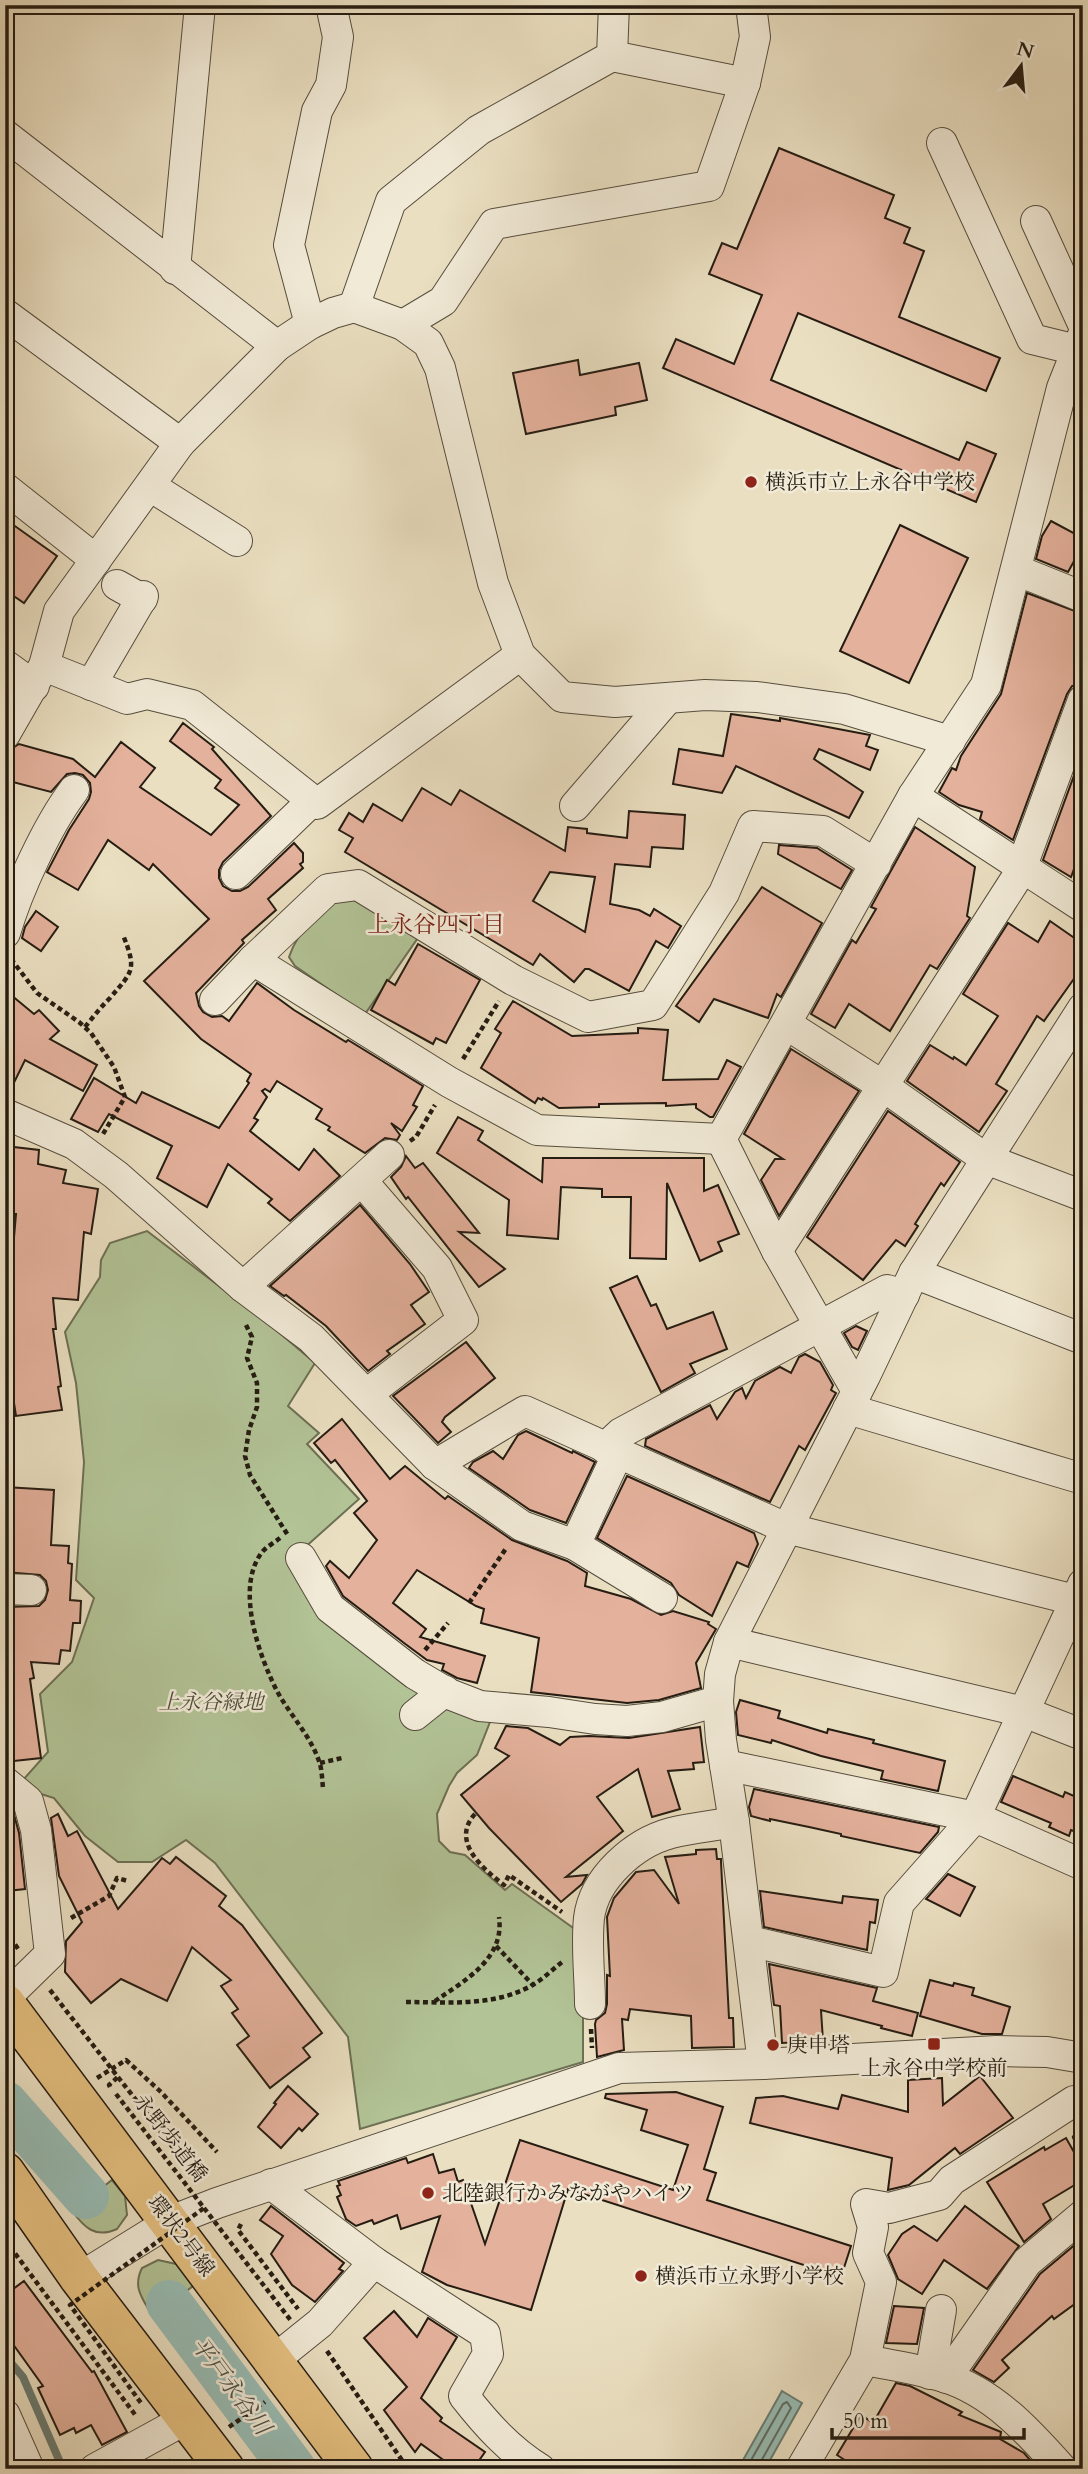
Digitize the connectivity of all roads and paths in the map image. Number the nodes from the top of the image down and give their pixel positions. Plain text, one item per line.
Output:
1 (200, 5) edge
2 (331, 5) edge
3 (614, 5) edge
4 (751, 5) edge
5 (612, 56) junction
6 (745, 83) junction
7 (5, 135) edge
8 (942, 143) dead end
9 (1036, 221) dead end
10 (176, 269) junction
11 (1072, 273) edge
12 (354, 307) junction
13 (5, 314) edge
14 (310, 324) junction
15 (403, 326) junction
16 (1081, 336) edge
17 (277, 346) junction
18 (180, 443) junction
19 (150, 486) junction
20 (5, 488) edge
21 (237, 541) dead end
22 (1016, 570) junction
23 (115, 580) junction
24 (1083, 597) edge
25 (520, 655) junction
26 (5, 665) edge
27 (39, 676) junction
28 (92, 685) junction
29 (668, 698) junction
30 (1083, 700) edge
31 (5, 734) edge
32 (950, 741) junction
33 (75, 790) dead end
34 (913, 796) junction
35 (313, 800) junction
36 (575, 806) dead end
37 (876, 864) junction
38 (1022, 867) junction
39 (236, 874) dead end
40 (1083, 906) edge
41 (123, 934) dead end
42 (8, 944) edge
43 (253, 960) junction
44 (215, 1000) dead end
45 (1083, 1008) edge
46 (786, 1024) junction
47 (85, 1027) junction
48 (883, 1086) junction
49 (5, 1115) edge
50 (721, 1139) junction
51 (389, 1155) dead end
52 (90, 1156) junction
53 (986, 1159) junction
54 (362, 1181) junction
55 (1083, 1196) edge
56 (777, 1251) junction
57 (909, 1284) junction
58 (243, 1287) junction
59 (242, 1317) dead end
60 (821, 1327) junction
61 (1083, 1339) edge
62 (368, 1394) junction
63 (852, 1400) junction
64 (611, 1450) junction
65 (435, 1465) junction
66 (1083, 1479) edge
67 (522, 1526) junction
68 (786, 1528) junction
69 (575, 1545) junction
70 (301, 1558) dead end
71 (1081, 1595) edge
72 (662, 1598) dead end
73 (469, 1603) dead end
74 (448, 1623) dead end
75 (729, 1642) junction
76 (428, 1647) dead end
77 (445, 1691) junction
78 (718, 1701) junction
79 (1024, 1712) junction
80 (415, 1715) dead end
81 (1083, 1735) edge
82 (342, 1758) dead end
83 (320, 1763) junction
84 (724, 1765) junction
85 (5, 1782) edge
86 (323, 1788) dead end
87 (475, 1814) dead end
88 (975, 1817) junction
89 (734, 1822) junction
90 (1083, 1865) edge
91 (128, 1881) dead end
92 (499, 1917) dead end
93 (5, 1931) edge
94 (48, 1931) junction
95 (589, 1934) junction
96 (749, 1941) junction
97 (496, 1946) junction
98 (34, 1969) junction
99 (533, 1985) junction
100 (5, 2001) edge
101 (405, 2002) dead end
102 (434, 2002) junction
103 (590, 2004) joint
104 (1083, 2058) edge
105 (763, 2064) junction
106 (113, 2068) junction
107 (119, 2076) junction
108 (593, 2076) junction
109 (73, 2093) junction
110 (1074, 2101) dead end
111 (217, 2152) dead end
112 (5, 2172) edge
113 (271, 2184) junction
114 (197, 2211) junction
115 (1083, 2216) edge
116 (246, 2219) dead end
117 (5, 2240) edge
118 (374, 2262) junction
119 (79, 2278) junction
120 (941, 2310) dead end
121 (302, 2326) junction
122 (864, 2360) junction
123 (938, 2376) junction
124 (274, 2378) junction
125 (141, 2403) dead end
126 (5, 2415) edge
127 (186, 2419) junction
128 (233, 2424) dead end
129 (153, 2439) junction
130 (807, 2467) edge
131 (29, 2469) edge
132 (95, 2469) edge
133 (174, 2469) edge
134 (225, 2469) edge
135 (354, 2469) edge
136 (408, 2469) edge
137 (540, 2469) edge
138 (1062, 2469) edge

1 - 10 street
2 - 14 street
3 - 5 street
4 - 6 street
5 - 6 street
5 - 12 street
6 - 15 street
7 - 10 street
8 - 16 street
9 - 11 street
10 - 17 street
11 - 16 street
12 - 14 street
12 - 15 street
13 - 18 street
14 - 17 street
15 - 25 street
16 - 22 street
17 - 18 street
18 - 19 street
19 - 21 street
19 - 23 street
20 - 23 street
22 - 24 street
22 - 32 street
23 - 27 street
23 - 28 street
25 - 29 street
25 - 35 street
26 - 27 street
27 - 28 street
27 - 31 street
28 - 35 street
29 - 32 street
29 - 36 street
30 - 38 street
32 - 34 street
33 - 42 street
34 - 37 street
34 - 38 street
35 - 39 street
37 - 43 street
37 - 46 street
38 - 40 street
38 - 48 street
41 - 47 path
42 - 47 path
43 - 44 street
43 - 50 street
45 - 53 street
46 - 48 street
46 - 50 street
47 - 52 path
48 - 53 street
48 - 56 street
49 - 52 street
50 - 56 street
51 - 54 street
52 - 58 street
53 - 55 street
53 - 57 street
54 - 58 street
54 - 62 street
56 - 60 street
57 - 60 street
57 - 61 street
57 - 63 street
58 - 62 street
59 - 83 path
60 - 63 street
60 - 64 street
62 - 65 street
63 - 66 street
63 - 68 street
64 - 65 street
64 - 68 street
64 - 69 street
65 - 67 street
67 - 69 street
67 - 73 path
68 - 71 street
68 - 75 street
69 - 72 street
70 - 77 street
71 - 79 street
74 - 76 path
75 - 78 street
75 - 79 street
77 - 78 street
77 - 80 street
78 - 84 street
79 - 81 street
79 - 88 street
82 - 83 path
83 - 86 path
84 - 88 street
84 - 89 street
85 - 94 street
87 - 95 path
88 - 90 street
88 - 96 street
89 - 95 street
89 - 96 street
91 - 94 path
92 - 97 path
93 - 98 path
94 - 98 street
95 - 99 path
95 - 103 street
96 - 105 street
97 - 99 path
97 - 102 path
98 - 100 street
98 - 106 path
99 - 102 path
100 - 109 main road, 環状2号線
101 - 102 path
103 - 108 path
104 - 105 street
105 - 108 street
106 - 107 path
106 - 109 path
106 - 111 path
107 - 114 path
107 - 114 path, 永野歩道橋, bridge
108 - 113 street
109 - 114 main road, 環状2号線
110 - 122 street
112 - 119 main road
113 - 114 street
113 - 118 street
114 - 119 street
114 - 121 path, bridge
114 - 124 main road, 環状2号線
114 - 125 path, 永野歩道橋, bridge
115 - 123 street
116 - 121 path
117 - 129 path
118 - 121 street
118 - 137 street
119 - 127 main road
120 - 123 street
121 - 124 street
121 - 136 path
122 - 123 street
122 - 130 street
123 - 138 street
124 - 128 path
124 - 135 main road, 環状2号線
126 - 131 street
127 - 129 street
127 - 134 main road
129 - 132 street
129 - 133 path

